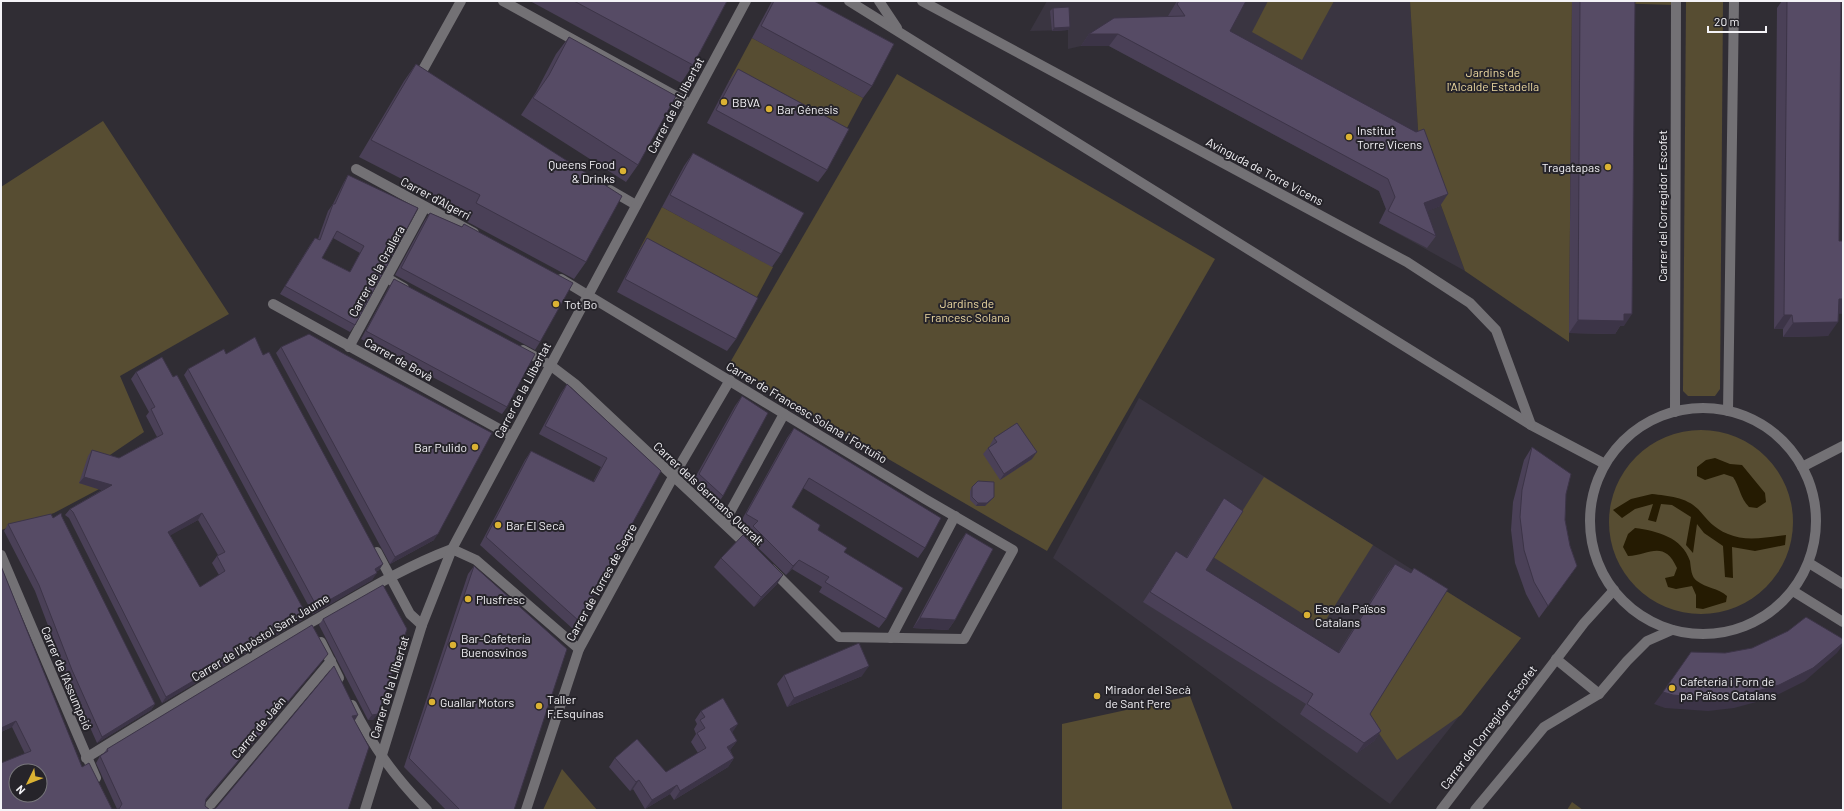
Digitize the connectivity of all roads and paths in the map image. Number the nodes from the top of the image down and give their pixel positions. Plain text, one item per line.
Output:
1 (461, 1) edge
2 (503, 1) edge
3 (745, 1) edge
4 (849, 1) edge
5 (879, 1) edge
6 (922, 1) edge
7 (1676, 1) edge
8 (1734, 1) edge
9 (898, 30) junction
10 (434, 83) edge
11 (690, 104) junction
12 (356, 169) dead end
13 (600, 184) edge
14 (636, 205) junction
15 (426, 208) junction
16 (482, 237) edge
17 (552, 274) edge
18 (387, 278) junction
19 (414, 293) edge
20 (588, 295) junction
21 (273, 304) dead end
22 (516, 346) edge
23 (349, 347) junction
24 (550, 364) junction
25 (730, 380) junction
26 (1728, 411) junction
27 (1675, 412) junction
28 (784, 414) junction
29 (1531, 425) junction
30 (512, 436) junction
31 (1843, 446) edge
32 (1605, 464) junction
33 (1802, 467) junction
34 (673, 477) junction
35 (955, 516) junction
36 (724, 523) junction
37 (371, 542) edge
38 (452, 549) junction
39 (1013, 550) joint
40 (1, 555) edge
41 (1809, 563) junction
42 (390, 577) junction
43 (1843, 584) edge
44 (1614, 590) junction
45 (1793, 591) junction
46 (305, 613) edge
47 (1843, 622) edge
48 (310, 623) junction
49 (422, 625) junction
50 (1672, 630) junction
51 (890, 638) junction
52 (579, 649) junction
53 (1556, 659) junction
54 (331, 661) junction
55 (1599, 694) junction
56 (381, 756) junction
57 (86, 758) junction
58 (102, 790) edge
59 (206, 810) edge
60 (365, 810) edge
61 (427, 810) edge
62 (526, 810) edge
63 (1441, 810) edge
64 (1475, 810) edge

1 - 10 street
2 - 11 street
3 - 11 street, Carrer de la Llibertat
4 - 9 street
5 - 9 street
6 - 29 street, Avinguda de Torre Vicens
7 - 27 street, Carrer del Corregidor Escofet
8 - 26 street
9 - 29 street
11 - 14 street, Carrer de la Llibertat
12 - 15 street, Carrer d'Algerri
13 - 14 street
14 - 20 street, Carrer de la Llibertat
15 - 16 street, Carrer d'Algerri
15 - 18 street, Carrer de la Grallera
17 - 20 street
18 - 19 street
18 - 23 street, Carrer de la Grallera
20 - 24 street, Carrer de la Llibertat
20 - 25 street, Carrer de Francesc Solana i Fortuño
21 - 23 street, Carrer de Bovà
22 - 24 street, Carrer dels Germans Queralt
23 - 30 street, Carrer de Bovà
24 - 30 street, Carrer de la Llibertat
24 - 34 street, Carrer dels Germans Queralt
25 - 28 street, Carrer de Francesc Solana i Fortuño
25 - 34 street, Carrer de Torres de Segre
26 - 27 street
26 - 33 street
27 - 32 street
28 - 35 street, Carrer de Francesc Solana i Fortuño
28 - 36 street
29 - 32 street
30 - 38 street, Carrer de la Llibertat
31 - 33 street
32 - 44 street
33 - 41 street
34 - 36 street, Carrer dels Germans Queralt
34 - 52 street, Carrer de Torres de Segre
35 - 39 street, Carrer de Francesc Solana i Fortuño
35 - 51 street
36 - 51 street, Carrer dels Germans Queralt
37 - 42 street
38 - 42 street, Carrer de l'Apòstol Sant Jaume
38 - 49 street, Carrer de la Llibertat
38 - 52 street
39 - 51 street, Carrer dels Germans Queralt
40 - 57 street, Carrer de l'Assumpció
41 - 43 street
41 - 45 street
42 - 48 street, Carrer de l'Apòstol Sant Jaume
42 - 49 street
44 - 50 street
44 - 53 street, Carrer del Corregidor Escofet
45 - 47 street
45 - 50 street
46 - 48 street
48 - 54 street
48 - 57 street, Carrer de l'Apòstol Sant Jaume
49 - 56 street, Carrer de la Llibertat
50 - 55 street
52 - 62 street, Carrer de Torres de Segre
53 - 55 street
53 - 63 street, Carrer del Corregidor Escofet
54 - 56 street
54 - 59 street, Carrer de Jaén
55 - 64 street
56 - 60 street, Carrer de la Llibertat
56 - 61 street
57 - 58 street, Carrer de l'Assumpció

